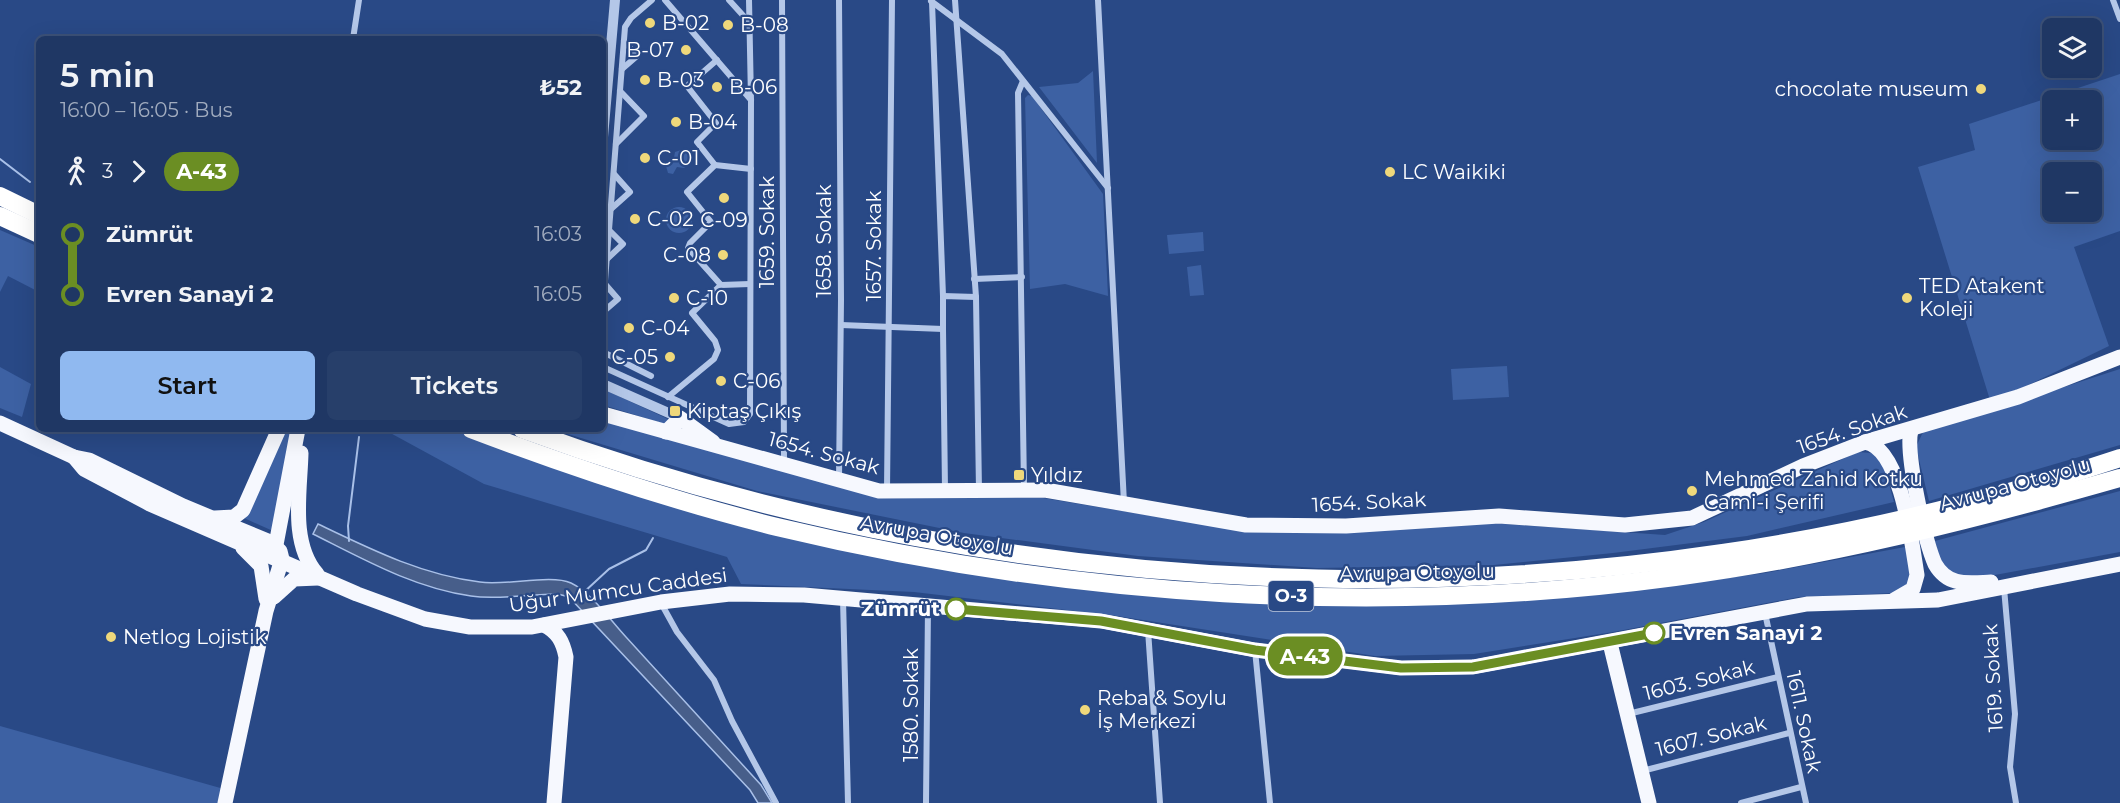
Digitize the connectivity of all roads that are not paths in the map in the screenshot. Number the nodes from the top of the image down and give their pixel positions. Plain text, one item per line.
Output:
1 (359, 0) edge
2 (615, 0) edge
3 (652, 0) edge
4 (665, 0) edge
5 (729, 0) edge
6 (749, 0) edge
7 (782, 0) edge
8 (839, 0) edge
9 (891, 0) edge
10 (955, 0) edge
11 (1098, 0) edge
12 (2113, 0) edge
13 (931, 1) edge
14 (2120, 19) edge
15 (955, 21) junction
16 (749, 23) junction
17 (353, 36) edge
18 (624, 41) junction
19 (717, 60) junction
20 (622, 69) junction
21 (1023, 81) junction
22 (620, 91) junction
23 (752, 100) junction
24 (606, 103) edge
25 (616, 144) junction
26 (715, 165) junction
27 (751, 169) junction
28 (614, 174) junction
29 (1108, 189) junction
30 (0, 196) edge
31 (611, 209) junction
32 (36, 214) edge
33 (0, 216) edge
34 (609, 230) junction
35 (36, 233) edge
36 (607, 260) junction
37 (606, 272) edge
38 (1022, 277) junction
39 (974, 279) junction
40 (750, 284) junction
41 (606, 285) edge
42 (721, 285) junction
43 (943, 296) junction
44 (976, 297) junction
45 (606, 309) edge
46 (841, 325) junction
47 (890, 327) junction
48 (943, 330) junction
49 (606, 354) edge
50 (2120, 357) edge
51 (606, 368) edge
52 (651, 376) dead end
53 (606, 385) edge
54 (668, 397) junction
55 (698, 410) junction
56 (606, 415) edge
57 (686, 416) junction
58 (0, 423) edge
59 (1911, 430) junction
60 (278, 432) edge
61 (298, 432) edge
62 (299, 432) edge
63 (480, 432) edge
64 (530, 432) edge
65 (666, 432) junction
66 (1865, 442) junction
67 (721, 447) junction
68 (74, 457) junction
69 (2120, 458) edge
70 (784, 463) junction
71 (2120, 478) edge
72 (839, 482) junction
73 (1024, 489) junction
74 (945, 491) junction
75 (979, 491) junction
76 (887, 492) junction
77 (1124, 502) junction
78 (204, 515) junction
79 (228, 537) junction
80 (277, 554) junction
81 (2120, 564) edge
82 (321, 578) junction
83 (2045, 578) junction
84 (2004, 588) junction
85 (843, 598) junction
86 (661, 602) junction
87 (1888, 602) junction
88 (268, 603) junction
89 (928, 607) junction
90 (1764, 611) junction
91 (544, 625) junction
92 (1148, 629) junction
93 (1610, 642) junction
94 (1255, 650) junction
95 (1778, 677) junction
96 (1628, 714) junction
97 (1789, 733) junction
98 (1642, 771) junction
99 (1801, 787) junction
100 (225, 803) edge
101 (554, 803) edge
102 (776, 803) edge
103 (848, 803) edge
104 (926, 803) edge
105 (1160, 803) edge
106 (1270, 803) edge
107 (1649, 803) edge
108 (1741, 803) edge
109 (1806, 803) edge
110 (2016, 803) edge

1 - 17 street
2 - 24 street
3 - 18 street
4 - 19 street
5 - 16 street
6 - 16 street
7 - 70 street, 1659. Sokak
8 - 46 street, 1658. Sokak
9 - 47 street, 1657. Sokak
10 - 15 street
11 - 29 street
12 - 14 street
13 - 15 street
13 - 43 street
15 - 21 street
15 - 39 street
16 - 23 street
18 - 20 street
18 - 20 street
19 - 23 street
19 - 26 street
20 - 22 street
21 - 29 street
21 - 38 street
22 - 25 street
22 - 25 street
23 - 27 street
25 - 28 street
26 - 27 street
26 - 42 street
27 - 40 street
28 - 31 street
28 - 31 street
29 - 77 street
30 - 32 highway
31 - 34 street
33 - 35 highway
34 - 36 street
34 - 36 street
36 - 37 street
38 - 39 street
38 - 73 street
39 - 44 street
40 - 42 street
40 - 55 street
41 - 45 street
42 - 54 street
43 - 44 street
43 - 48 street
44 - 75 street
46 - 47 street
46 - 72 street, 1658. Sokak
47 - 48 street
47 - 76 street, 1657. Sokak
48 - 74 street
49 - 52 street
50 - 59 main road, 1654. Sokak
51 - 54 street
53 - 57 street
54 - 57 street
55 - 57 street
55 - 57 street
56 - 65 main road, 1654. Sokak
57 - 65 main road
57 - 67 main road
58 - 68 main road
59 - 66 main road, 1654. Sokak
59 - 83 main road
60 - 78 main road
61 - 80 main road
62 - 82 main road
63 - 71 highway, Avrupa Otoyolu / O-3
64 - 69 highway, Avrupa Otoyolu / O-3
65 - 67 main road, 1654. Sokak
66 - 77 main road, 1654. Sokak
66 - 87 main road
67 - 70 main road, 1654. Sokak
68 - 78 main road
68 - 79 main road
70 - 72 main road, 1654. Sokak
72 - 76 main road, 1654. Sokak
73 - 75 main road, 1654. Sokak
73 - 77 main road, 1654. Sokak
74 - 75 main road, 1654. Sokak
74 - 76 main road, 1654. Sokak
78 - 80 main road
79 - 80 main road
79 - 88 main road
80 - 82 main road, Uğur Mumcu Caddesi
80 - 88 main road
81 - 83 main road, Uğur Mumcu Caddesi
82 - 88 main road
82 - 91 main road, Uğur Mumcu Caddesi
83 - 84 main road, Uğur Mumcu Caddesi
84 - 87 main road, Uğur Mumcu Caddesi
84 - 110 street, 1619. Sokak
85 - 86 main road, Uğur Mumcu Caddesi
85 - 89 main road, Uğur Mumcu Caddesi
85 - 103 street
86 - 91 main road, Uğur Mumcu Caddesi
86 - 102 street
87 - 90 main road, Uğur Mumcu Caddesi
88 - 100 main road
89 - 92 main road, Uğur Mumcu Caddesi
89 - 104 street, 1580. Sokak
90 - 93 main road, Uğur Mumcu Caddesi
90 - 95 street, 1611. Sokak
91 - 101 main road
92 - 94 main road, Uğur Mumcu Caddesi
92 - 105 street
93 - 94 main road, Uğur Mumcu Caddesi
93 - 96 main road
94 - 106 street
95 - 96 street, 1603. Sokak
95 - 97 street, 1611. Sokak
96 - 98 main road
97 - 98 street, 1607. Sokak
97 - 99 street, 1611. Sokak
98 - 107 main road
99 - 108 street
99 - 109 street, 1611. Sokak

